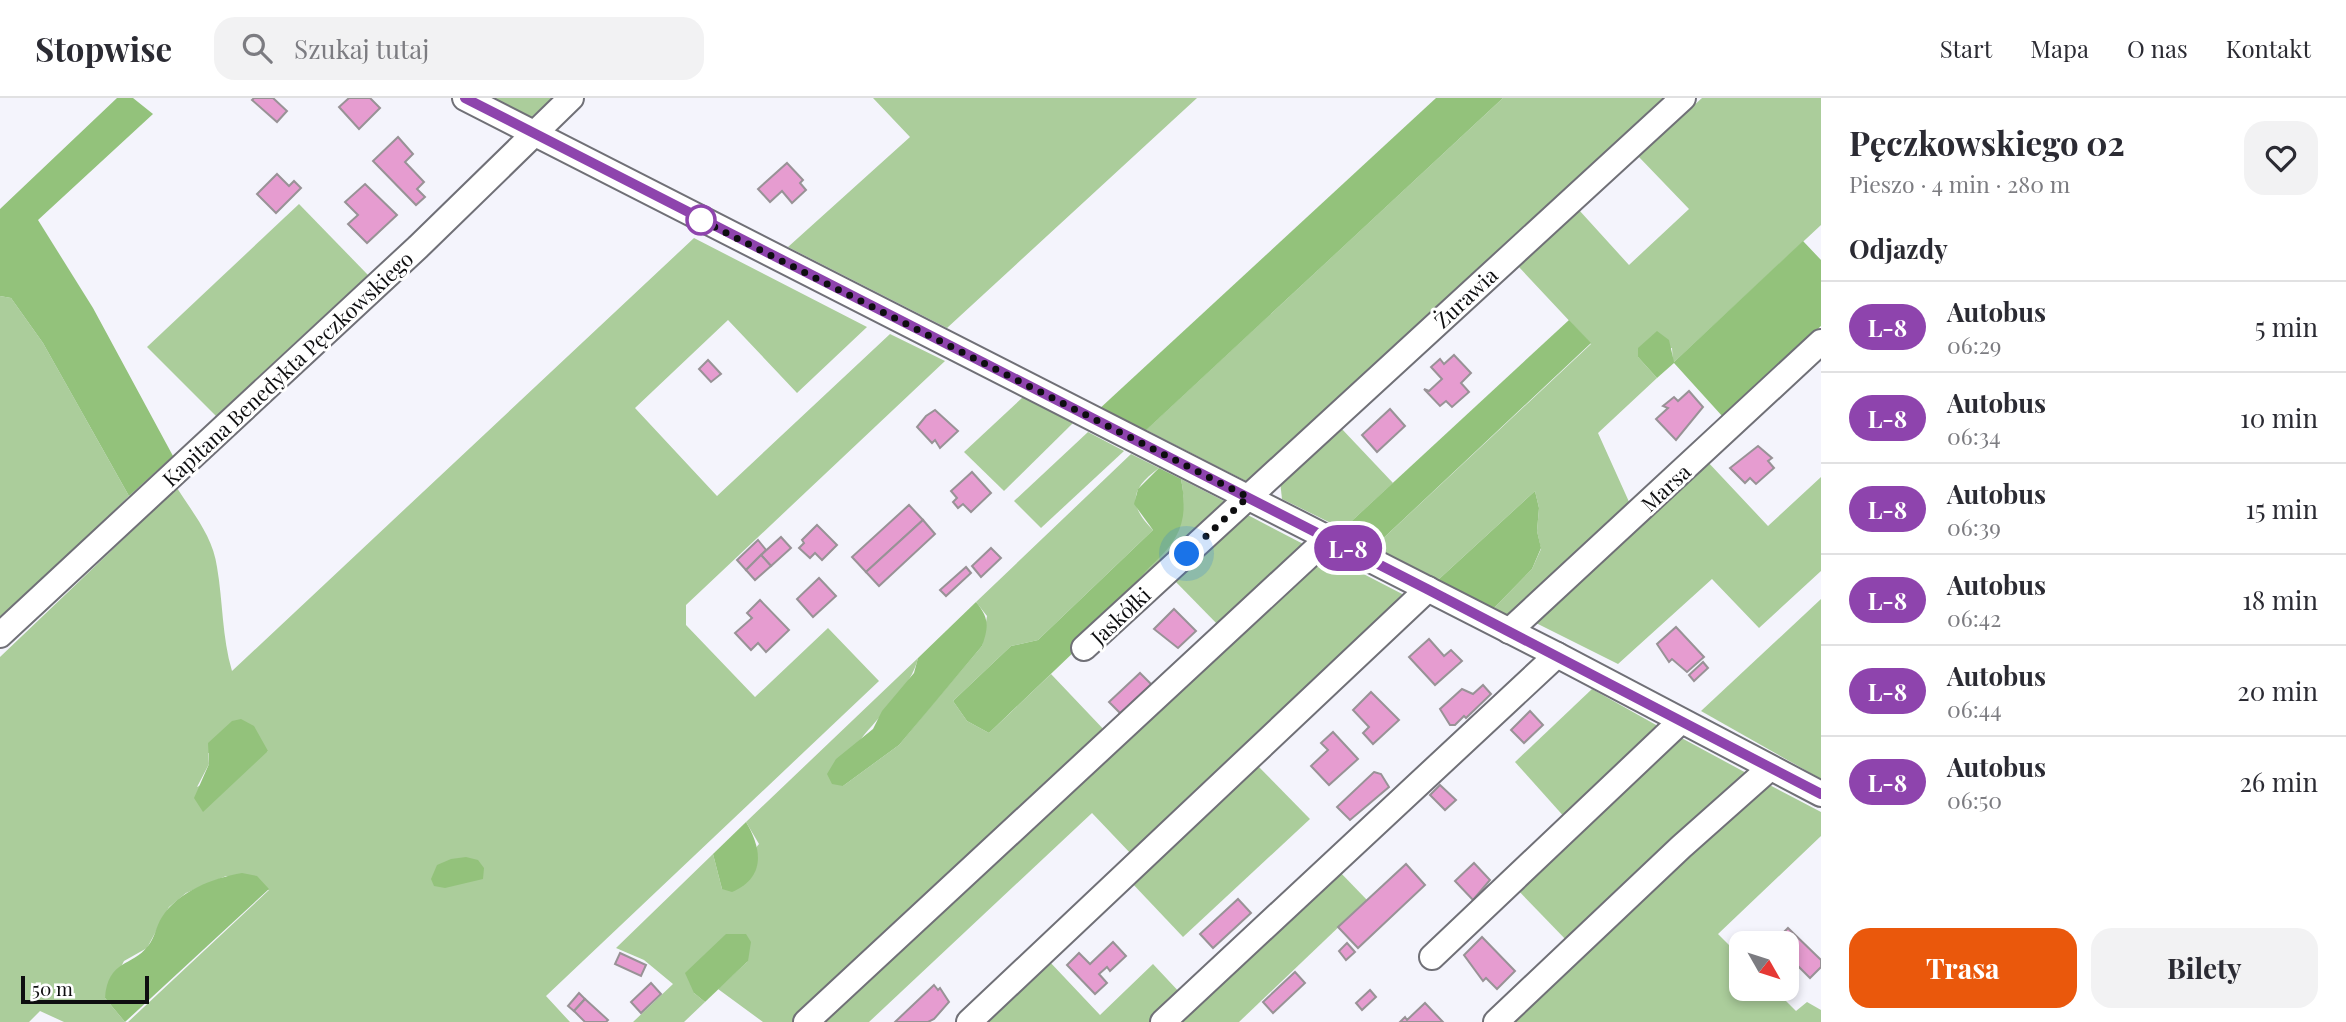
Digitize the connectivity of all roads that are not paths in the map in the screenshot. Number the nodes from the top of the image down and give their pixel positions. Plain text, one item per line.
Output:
1 (466, 98) edge
2 (571, 98) edge
3 (1683, 98) edge
4 (533, 132) junction
5 (1821, 342) edge
6 (1248, 497) junction
7 (1328, 538) junction
8 (1427, 589) junction
9 (1509, 631) junction
10 (0, 635) edge
11 (1084, 648) dead end
12 (1557, 655) junction
13 (1681, 721) junction
14 (1770, 768) junction
15 (1821, 794) edge
16 (1432, 957) dead end
17 (806, 1022) edge
18 (969, 1022) edge
19 (1163, 1022) edge
20 (1496, 1022) edge

1 - 4 street
2 - 4 street, Kapitana Benedykta Pęczkowskiego
3 - 6 street, Żurawia
4 - 6 street
4 - 10 street, Kapitana Benedykta Pęczkowskiego
5 - 9 street, Marsa
6 - 7 street
6 - 11 street, Jaskółki
7 - 8 street
7 - 17 street
8 - 9 street
8 - 18 street
9 - 12 street
12 - 13 street
12 - 19 street
13 - 14 street
13 - 16 street
14 - 15 street
14 - 20 street

